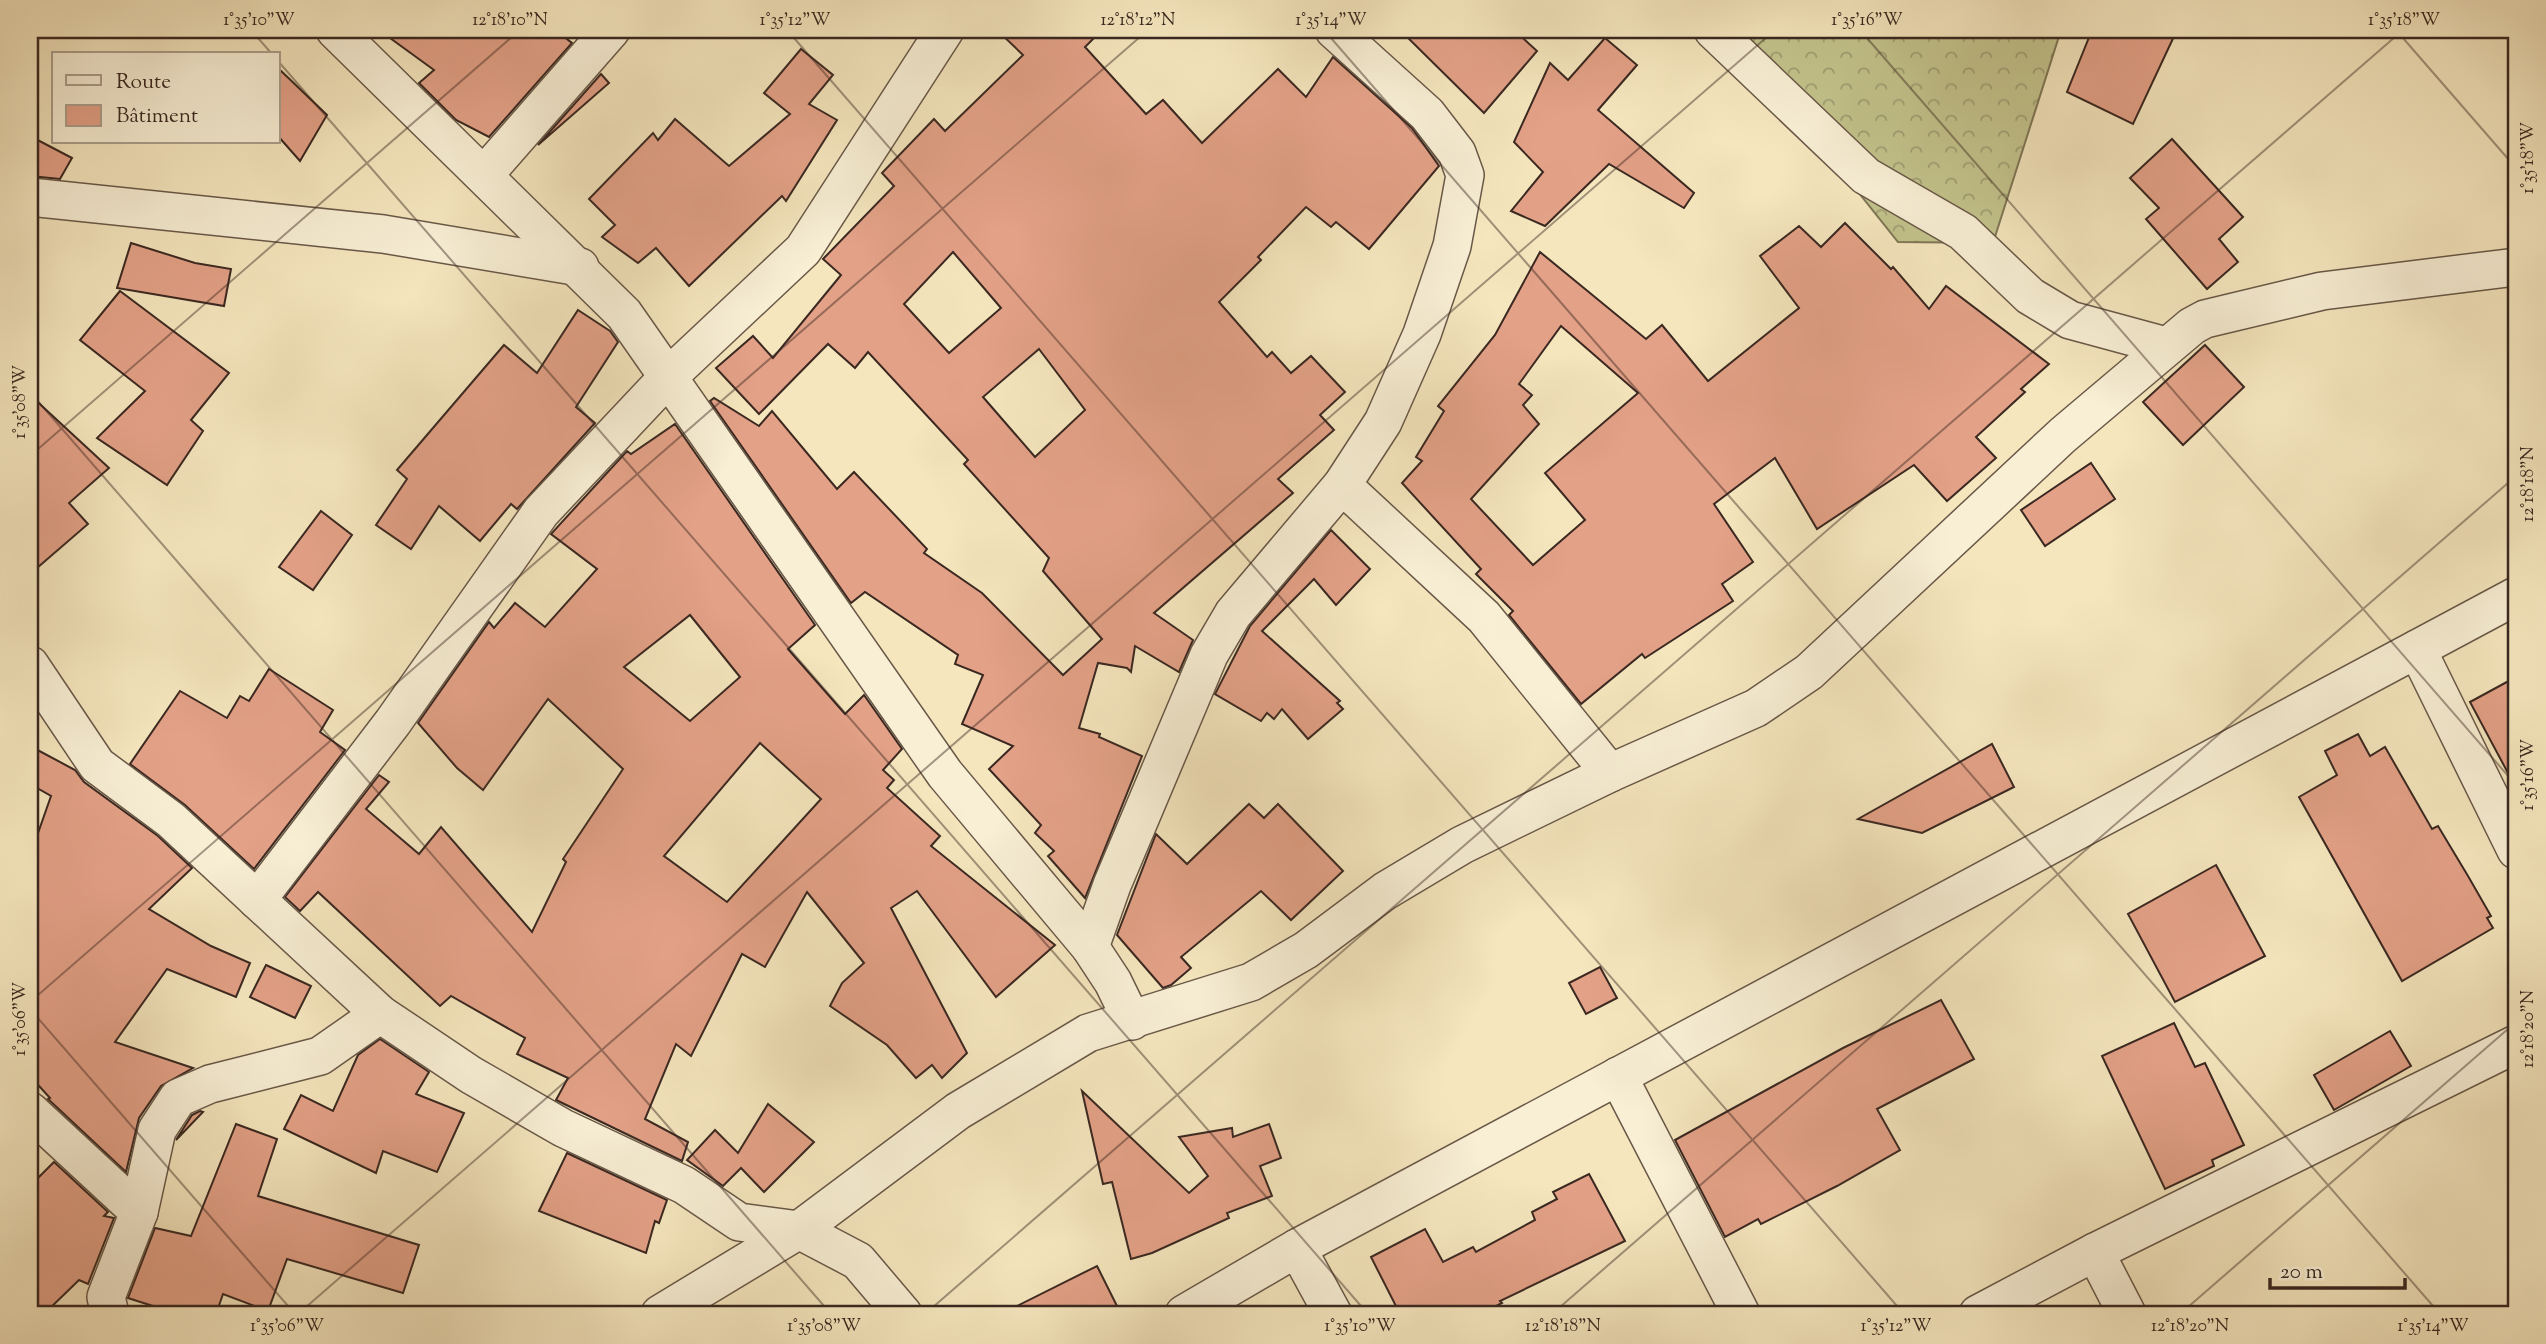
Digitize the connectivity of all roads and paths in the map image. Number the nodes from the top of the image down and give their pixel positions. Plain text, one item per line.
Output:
1 (335, 30) edge
2 (611, 30) edge
3 (945, 30) edge
4 (1335, 30) edge
5 (1713, 30) edge
6 (485, 174) junction
7 (30, 197) edge
8 (580, 267) junction
9 (2516, 267) edge
10 (2166, 346) junction
11 (669, 376) junction
12 (1342, 485) junction
13 (2516, 596) edge
14 (2417, 649) junction
15 (30, 665) edge
16 (1610, 773) junction
17 (2516, 850) edge
18 (257, 900) junction
19 (1090, 947) junction
20 (380, 1014) junction
21 (1132, 1021) junction
22 (2516, 1044) edge
23 (1618, 1076) junction
24 (30, 1112) edge
25 (139, 1212) junction
26 (800, 1230) junction
27 (1297, 1248) junction
28 (2095, 1252) junction
29 (110, 1314) edge
30 (660, 1314) edge
31 (903, 1314) edge
32 (1184, 1314) edge
33 (1333, 1314) edge
34 (1741, 1314) edge
35 (1978, 1314) edge
36 (2127, 1314) edge

1 - 6 street
2 - 6 street
3 - 11 street
4 - 12 street
5 - 10 street
6 - 8 street
7 - 8 street
8 - 11 street
9 - 10 street
10 - 16 street
11 - 18 street
11 - 19 street
12 - 16 street
12 - 19 street
13 - 14 street
14 - 17 street
14 - 23 street
15 - 18 street
16 - 21 street
18 - 20 street
19 - 21 street
20 - 25 street
20 - 26 street
21 - 26 street
22 - 28 street
23 - 27 street
23 - 34 street
24 - 25 street
25 - 29 street
26 - 30 street
26 - 31 street
27 - 32 street
27 - 33 street
28 - 35 street
28 - 36 street

